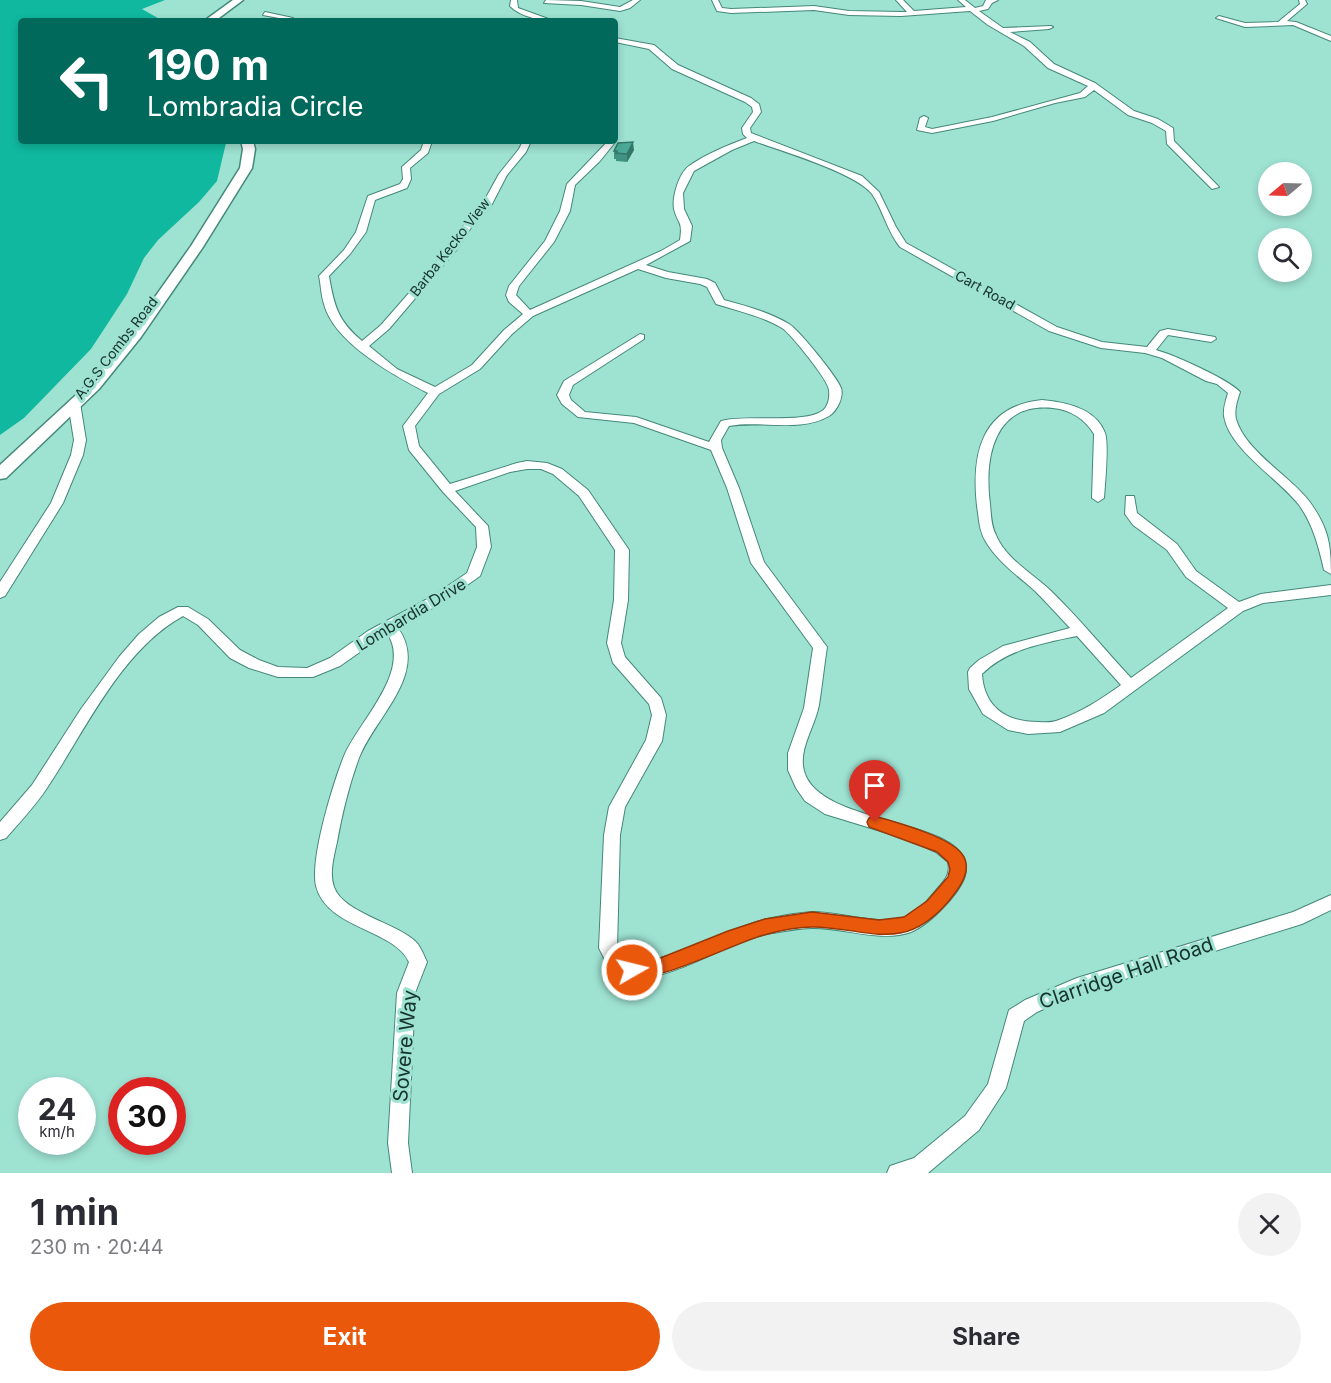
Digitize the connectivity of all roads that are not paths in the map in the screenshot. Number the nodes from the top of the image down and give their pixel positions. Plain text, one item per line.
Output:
1 (241, 0) edge
2 (514, 0) edge
3 (637, 0) edge
4 (715, 0) edge
5 (898, 0) edge
6 (961, 0) edge
7 (995, 0) edge
8 (1302, 0) edge
9 (1308, 0) edge
10 (546, 2) dead end
11 (972, 10) junction
12 (912, 13) junction
13 (265, 14) dead end
14 (214, 18) edge
15 (218, 18) edge
16 (286, 18) edge
17 (542, 18) edge
18 (1219, 18) dead end
19 (1294, 23) junction
20 (1280, 24) junction
21 (1049, 27) dead end
22 (1002, 30) junction
23 (1331, 39) edge
24 (618, 41) edge
25 (1092, 85) junction
26 (924, 118) dead end
27 (754, 138) junction
28 (247, 144) edge
29 (427, 144) edge
30 (526, 144) edge
31 (610, 144) edge
32 (1215, 187) dead end
33 (638, 265) junction
34 (529, 314) junction
35 (640, 337) dead end
36 (1211, 339) dead end
37 (363, 345) junction
38 (1149, 351) junction
39 (435, 392) junction
40 (74, 403) junction
41 (716, 448) junction
42 (0, 474) edge
43 (447, 489) junction
44 (1098, 498) dead end
45 (1130, 499) dead end
46 (1331, 570) edge
47 (1331, 590) edge
48 (0, 593) edge
49 (1238, 608) junction
50 (390, 627) junction
51 (1079, 630) junction
52 (1130, 686) junction
53 (0, 833) edge
54 (1331, 902) edge
55 (402, 1173) edge
56 (897, 1173) edge

1 - 14 main road
1 - 15 main road
2 - 17 street
3 - 10 street
4 - 12 street
5 - 12 street
6 - 11 street
7 - 11 street
8 - 20 street
9 - 19 street
11 - 12 street
11 - 22 street
13 - 16 street
18 - 20 street
19 - 20 street
19 - 23 street
21 - 22 street
22 - 25 street
24 - 27 street
25 - 26 street
25 - 32 street
27 - 33 street, Lombardia Drive
27 - 38 street, Cart Road
28 - 40 main road, A.G.S Combs Road
29 - 37 street
30 - 37 street, Barba Kecko View
31 - 34 street
33 - 34 street, Lombardia Drive
33 - 41 street
34 - 39 street, Lombardia Drive
35 - 41 street
36 - 38 street
37 - 39 street
38 - 46 street, Cart Road
39 - 43 street, Lombardia Drive
40 - 42 main road, A.G.S Combs Road
40 - 48 street
41 - 43 street
43 - 50 street, Lombardia Drive
44 - 51 street
45 - 49 street
47 - 49 street
49 - 52 street
50 - 53 street, Lombardia Drive
50 - 55 street, Sovere Way
51 - 52 street
51 - 52 street
54 - 56 street, Clarridge Hall Road

